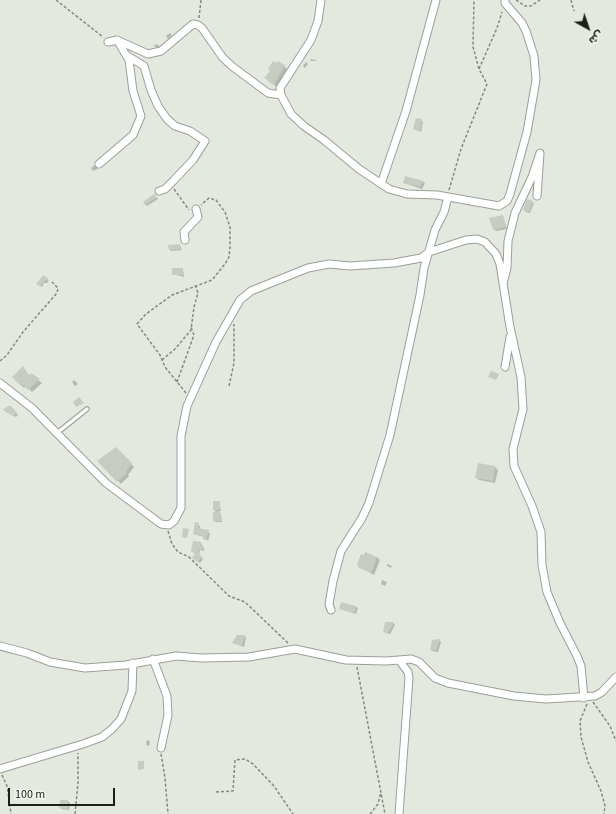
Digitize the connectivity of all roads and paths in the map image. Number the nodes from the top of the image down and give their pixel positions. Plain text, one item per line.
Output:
1 (56, 0) edge
2 (201, 0) edge
3 (320, 0) edge
4 (436, 0) edge
5 (474, 0) edge
6 (516, 0) edge
7 (540, 0) edge
8 (571, 0) edge
9 (505, 1) edge
10 (574, 11) dead end
11 (198, 25) junction
12 (117, 40) junction
13 (108, 42) joint
14 (126, 55) junction
15 (479, 69) junction
16 (281, 95) junction
17 (99, 164) dead end
18 (170, 184) junction
19 (381, 184) junction
20 (159, 191) dead end
21 (536, 196) dead end
22 (448, 197) junction
23 (196, 209) junction
24 (185, 240) dead end
25 (428, 252) junction
26 (504, 281) junction
27 (52, 282) dead end
28 (195, 285) junction
29 (232, 313) junction
30 (191, 327) junction
31 (510, 327) junction
32 (162, 360) junction
33 (0, 361) edge
34 (505, 367) dead end
35 (177, 382) junction
36 (0, 383) edge
37 (229, 386) dead end
38 (191, 396) junction
39 (87, 409) dead end
40 (57, 433) junction
41 (167, 525) junction
42 (331, 610) dead end
43 (0, 646) edge
44 (294, 649) junction
45 (153, 659) junction
46 (356, 660) junction
47 (400, 660) junction
48 (133, 663) junction
49 (616, 677) edge
50 (588, 697) junction
51 (616, 741) edge
52 (78, 745) junction
53 (161, 748) joint
54 (0, 769) edge
55 (382, 789) junction
56 (216, 792) dead end
57 (11, 814) edge
58 (75, 814) edge
59 (168, 814) edge
60 (293, 814) edge
61 (370, 814) edge
62 (385, 814) edge
63 (399, 814) edge
64 (604, 814) edge

1 - 13 path
2 - 11 path
3 - 16 street
4 - 19 street
5 - 15 path
6 - 7 path
8 - 10 path
9 - 15 path
9 - 22 street
11 - 12 street
11 - 16 street
12 - 13 street
12 - 14 street
14 - 17 street
14 - 18 street
15 - 22 path
16 - 19 street
18 - 20 street
18 - 23 path
19 - 22 street
21 - 26 street
22 - 25 street
23 - 24 street
23 - 28 path
25 - 26 street
25 - 29 street
25 - 42 street
26 - 31 street
27 - 33 path
28 - 30 path
28 - 32 path
29 - 37 path
29 - 38 street
30 - 32 path
30 - 35 path
31 - 34 street
31 - 50 street
32 - 35 path
35 - 38 path
36 - 40 street
38 - 41 street
39 - 40 lane
40 - 41 street
41 - 44 path
43 - 48 street
44 - 45 street
44 - 46 street
45 - 48 street
45 - 53 street
46 - 47 street
46 - 55 path
47 - 50 street
47 - 63 street
48 - 52 street
49 - 50 street
50 - 51 path
50 - 64 path
52 - 54 street
52 - 58 path
53 - 59 path
54 - 57 path
55 - 61 path
55 - 62 path
56 - 60 path

